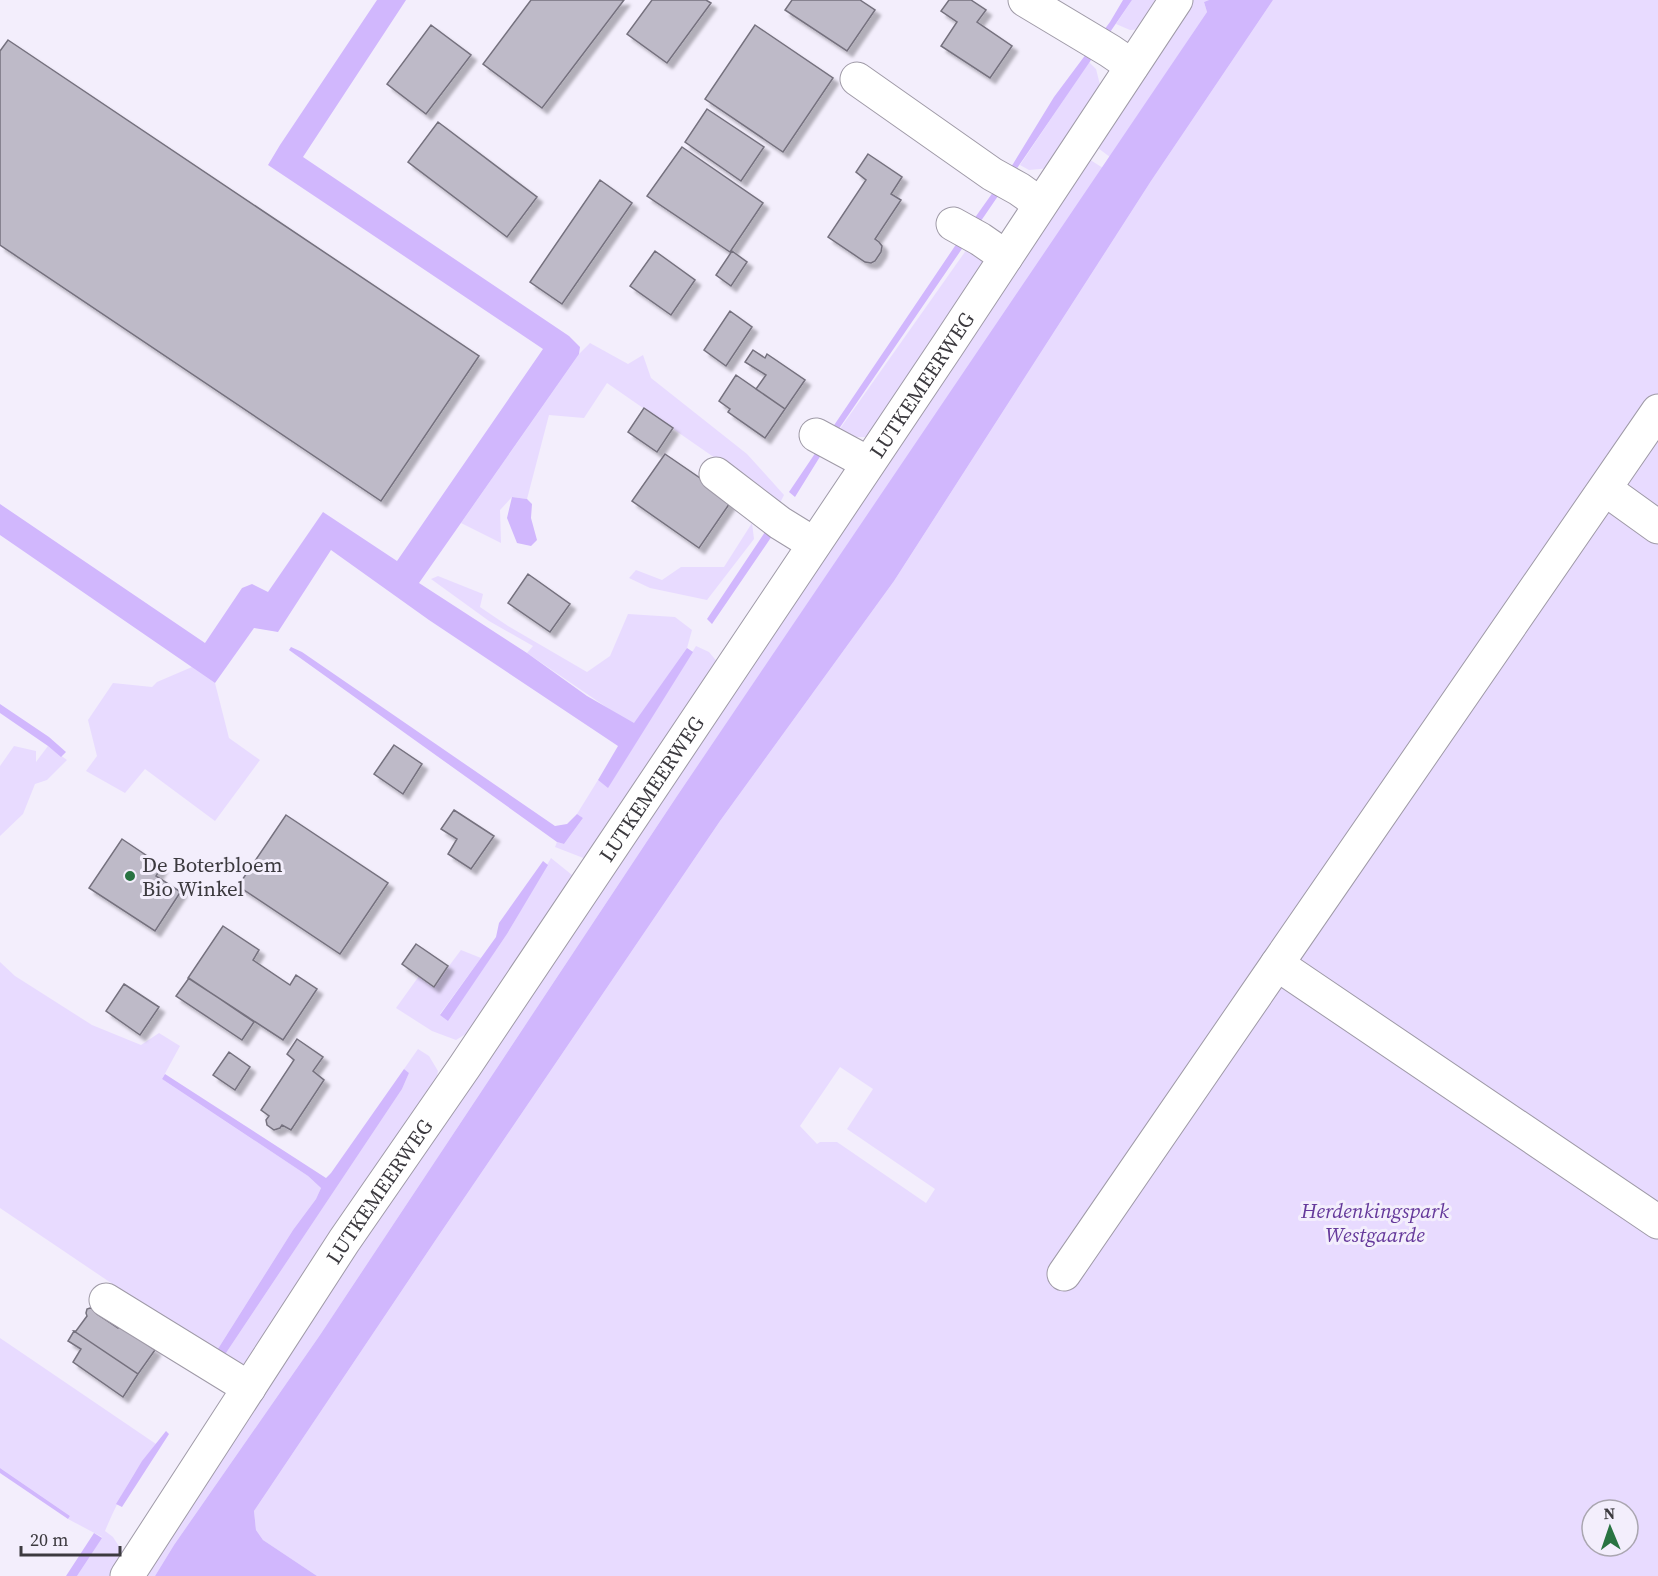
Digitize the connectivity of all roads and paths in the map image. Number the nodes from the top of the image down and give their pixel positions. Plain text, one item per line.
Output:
1 (1025, 0) edge
2 (1176, 0) edge
3 (1110, 53) junction
4 (857, 79) dead end
5 (1017, 189) junction
6 (1658, 411) edge
7 (716, 474) dead end
8 (1605, 489) junction
9 (1658, 527) edge
10 (813, 544) junction
11 (1277, 964) junction
12 (1658, 1222) edge
13 (1064, 1274) dead end
14 (106, 1300) dead end
15 (249, 1388) junction
16 (127, 1576) edge

1 - 3 street
2 - 3 street, LUTKEMEERWEG
3 - 5 street, LUTKEMEERWEG
4 - 5 street
5 - 10 street, LUTKEMEERWEG
6 - 8 street
7 - 10 street
8 - 9 street
8 - 11 street
10 - 15 street, LUTKEMEERWEG
11 - 12 street
11 - 13 street
14 - 15 street
15 - 16 street, LUTKEMEERWEG

